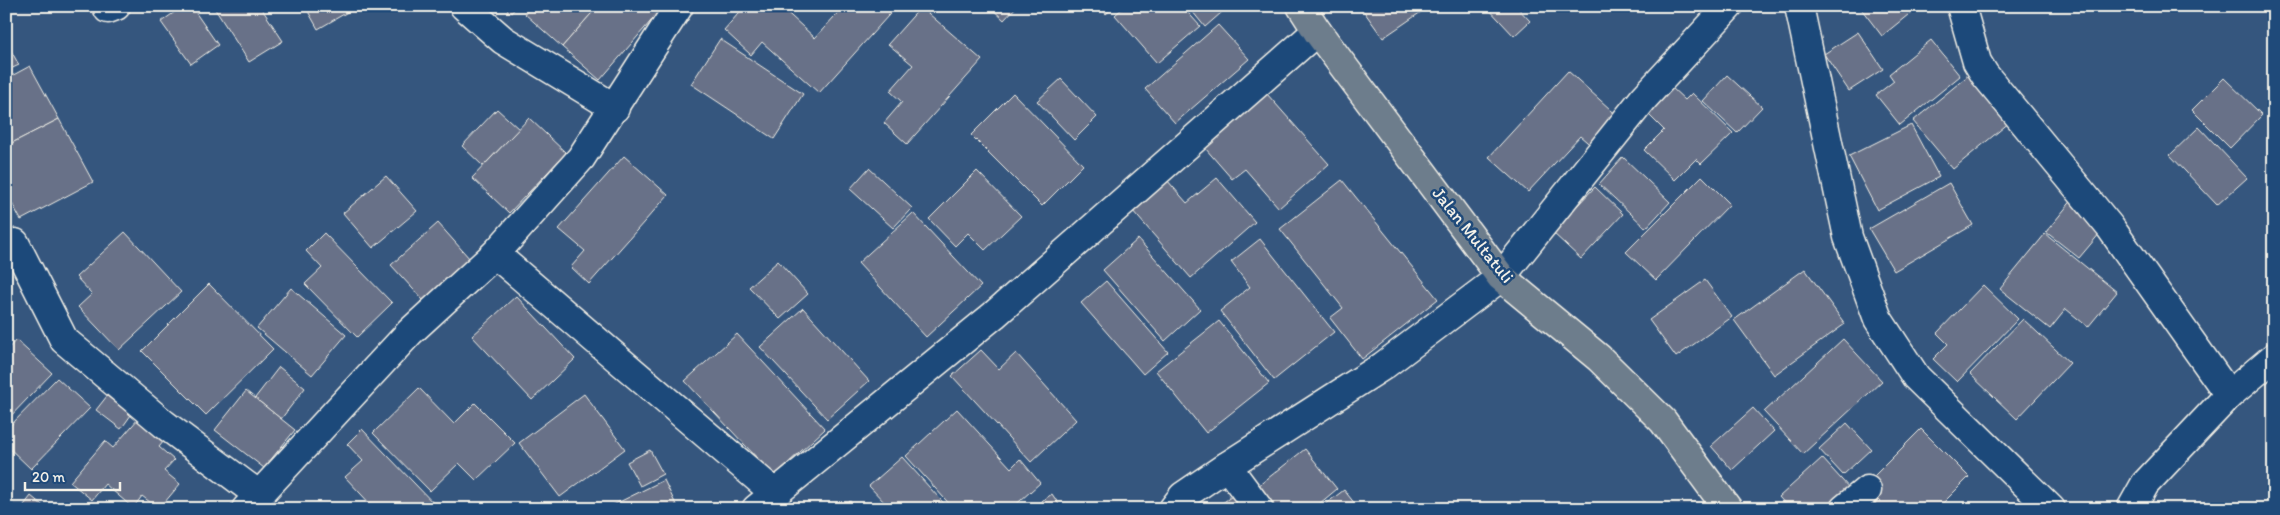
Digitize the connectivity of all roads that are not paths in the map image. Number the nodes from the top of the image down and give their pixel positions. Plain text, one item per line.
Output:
1 (464, 6) edge
2 (679, 6) edge
3 (1301, 6) edge
4 (1729, 6) edge
5 (1799, 6) edge
6 (1961, 6) edge
7 (1317, 31) junction
8 (615, 108) junction
9 (15, 243) dead end
10 (495, 254) junction
11 (1501, 277) junction
12 (2269, 366) edge
13 (2229, 395) junction
14 (1227, 466) junction
15 (1867, 490) dead end
16 (766, 501) edge
17 (252, 502) edge
18 (1173, 509) edge
19 (1259, 509) edge
20 (1728, 509) edge
21 (1844, 509) edge
22 (2050, 509) edge
23 (2131, 509) edge

1 - 8 street
2 - 8 street
3 - 7 main road, Jalan Multatuli
4 - 11 street
5 - 22 street
6 - 13 street
7 - 11 main road, Jalan Multatuli
7 - 16 street
8 - 10 street
9 - 17 street
10 - 16 street
10 - 17 street
11 - 14 street
11 - 20 main road, Jalan Multatuli
12 - 13 street
13 - 23 street
14 - 18 street
14 - 19 street
15 - 21 street

